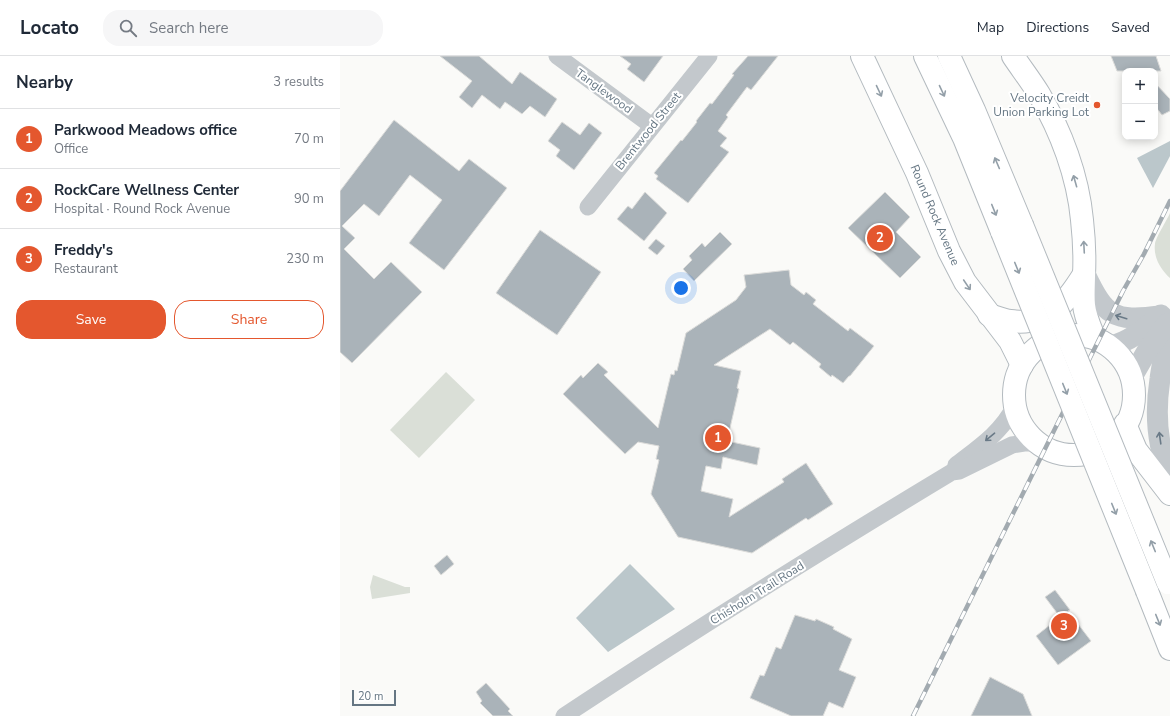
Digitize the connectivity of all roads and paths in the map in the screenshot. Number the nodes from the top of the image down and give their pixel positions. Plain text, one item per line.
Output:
1 (557, 56) edge
2 (709, 56) edge
3 (862, 56) edge
4 (925, 56) edge
5 (949, 56) edge
6 (1013, 56) edge
7 (652, 126) junction
8 (588, 207) dead end
9 (1012, 228) junction
10 (1084, 274) junction
11 (989, 315) junction
12 (1166, 317) edge
13 (1102, 342) junction
14 (1022, 365) junction
15 (1132, 377) junction
16 (1014, 407) junction
17 (1125, 424) junction
18 (1036, 443) junction
19 (952, 472) junction
20 (1170, 476) edge
21 (1170, 494) edge
22 (1169, 585) edge
23 (1170, 648) edge
24 (564, 716) edge

1 - 7 street, Tanglewood
2 - 7 street, Brentwood Street
3 -> 11 main road, Round Rock Avenue
4 -> 9 main road
9 -> 5 main road
10 -> 6 main road
7 - 8 street, Brentwood Street
22 -> 9 main road, bridge
9 -> 23 main road, bridge
10 - 11 main road
12 -> 10 street
10 - 13 main road
11 - 14 main road, Round Rock Avenue
12 - 13 street
12 - 15 street
20 -> 12 street
13 - 14 main road
13 - 15 main road
14 - 16 main road
15 - 17 main road
16 - 18 main road
16 -> 19 street, Chisholm Trail Road
17 - 18 main road
17 - 21 main road
18 - 19 street, Chisholm Trail Road
19 - 24 street, Chisholm Trail Road

